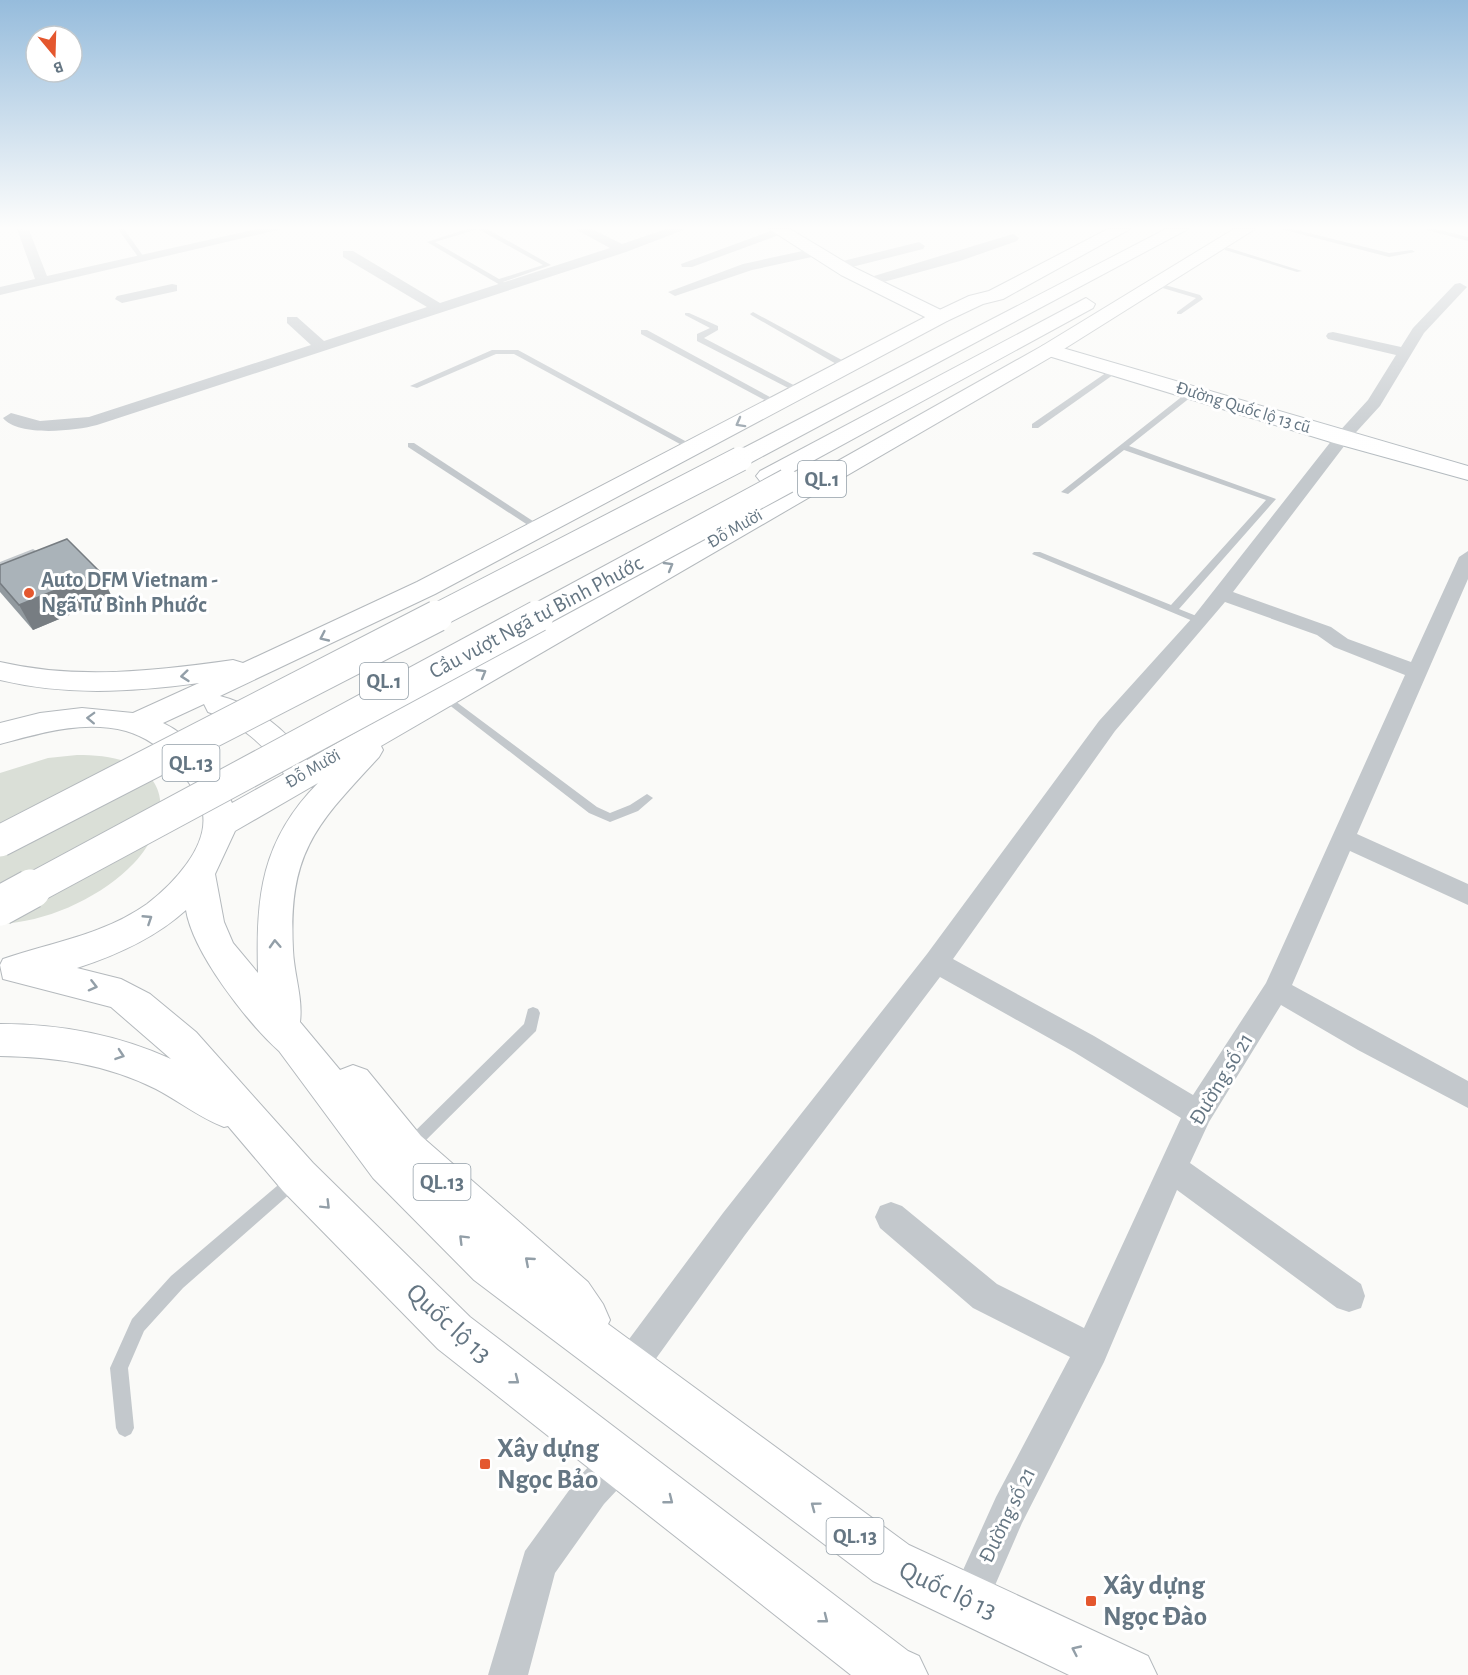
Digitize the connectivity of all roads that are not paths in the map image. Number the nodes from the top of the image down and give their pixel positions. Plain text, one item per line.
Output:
1 (437, 307) edge
2 (445, 307) edge
3 (920, 307) edge
4 (961, 307) edge
5 (1018, 307) edge
6 (1102, 307) edge
7 (1112, 307) edge
8 (1188, 307) edge
9 (1441, 307) edge
10 (440, 309) junction
11 (1179, 313) dead end
12 (687, 314) dead end
13 (753, 314) dead end
14 (940, 317) junction
15 (292, 320) dead end
16 (974, 328) junction
17 (644, 332) dead end
18 (1333, 336) dead end
19 (1033, 345) junction
20 (322, 347) junction
21 (1404, 352) junction
22 (848, 368) junction
23 (1116, 370) junction
24 (414, 386) dead end
25 (801, 391) junction
26 (1192, 393) junction
27 (777, 403) junction
28 (11, 418) dead end
29 (1035, 426) dead end
30 (1342, 438) junction
31 (411, 445) dead end
32 (1124, 447) junction
33 (694, 448) junction
34 (733, 455) junction
35 (1468, 473) edge
36 (778, 479) junction
37 (1065, 492) dead end
38 (540, 529) junction
39 (33, 552) edge
40 (1037, 554) dead end
41 (1468, 557) edge
42 (0, 565) edge
43 (1221, 594) junction
44 (1173, 610) junction
45 (1200, 621) junction
46 (264, 665) junction
47 (0, 671) edge
48 (1417, 672) junction
49 (443, 695) junction
50 (187, 701) junction
51 (0, 707) edge
52 (45, 721) junction
53 (395, 723) junction
54 (136, 724) junction
55 (0, 734) edge
56 (300, 776) junction
57 (647, 798) dead end
58 (0, 822) edge
59 (221, 824) junction
60 (1345, 839) junction
61 (0, 841) edge
62 (198, 874) junction
63 (0, 887) edge
64 (1468, 895) edge
65 (0, 906) edge
66 (936, 962) junction
67 (8, 969) edge
68 (1277, 989) junction
69 (273, 1007) junction
70 (533, 1012) dead end
71 (0, 1040) edge
72 (1468, 1095) edge
73 (1198, 1113) junction
74 (257, 1132) junction
75 (406, 1149) junction
76 (1173, 1168) junction
77 (298, 1178) junction
78 (891, 1217) dead end
79 (1349, 1296) dead end
80 (1092, 1350) junction
81 (619, 1359) junction
82 (124, 1428) dead end
83 (619, 1461) junction
84 (969, 1599) junction
85 (508, 1675) edge
86 (900, 1675) edge
87 (1129, 1675) edge

1 - 10 street
2 - 10 street
3 - 14 main road
4 - 14 main road
5 - 16 main road, QL.1
6 - 19 main road, Đỗ Mười / QL.1
7 - 19 main road, Đỗ Mười / QL.1
8 - 11 lane
9 - 21 street
10 - 20 street
12 - 25 lane
13 - 22 lane
14 - 16 main road
14 - 22 main road
15 - 20 street
16 - 34 main road, QL.1
17 - 27 lane
18 - 21 street
19 - 23 main road, Đường Quốc lộ 13 cũ
19 - 36 main road, Đỗ Mười / QL.1
49 -> 19 main road, Đỗ Mười / QL.1
20 - 28 street
21 - 30 street
22 - 25 main road
23 - 26 main road, Đường Quốc lộ 13 cũ
23 - 29 lane
24 - 33 lane
25 - 27 main road
26 - 30 main road, Đường Quốc lộ 13 cũ
26 - 32 lane
27 -> 33 main road
30 - 35 main road, Đường Quốc lộ 13 cũ
30 - 43 street
31 - 38 lane
32 - 37 lane
32 - 44 lane
33 - 38 main road
34 - 58 main road, QL.1
34 - 61 main road, Cầu vượt Ngã tư Bình Phước / QL.1, bridge
36 - 63 main road, Cầu vượt Ngã tư Bình Phước / QL.1
36 - 65 main road, Cầu vượt Ngã tư Bình Phước / QL.1, bridge
38 -> 46 main road
39 - 42 lane
40 - 44 lane
41 - 48 street, Đường số 21
43 - 45 street
43 - 48 street
44 - 45 lane
45 - 66 street
46 -> 47 main road
46 - 50 main road
48 - 60 street, Đường số 21
49 - 53 main road, Đỗ Mười / QL.1
49 - 57 lane
50 - 54 main road
50 - 56 main road
51 - 52 main road, QL.13
54 -> 52 main road, QL.13
52 - 55 main road, QL.13
53 - 56 main road, Đỗ Mười / QL.1
69 -> 53 main road
54 - 59 main road, QL.13
56 - 59 main road, Đỗ Mười / QL.1
59 - 62 main road
60 - 64 street
60 - 68 street, Đường số 21
67 -> 62 main road
62 - 69 main road, Quốc lộ 13 / QL.13
66 - 73 street
66 - 81 street
67 -> 74 main road, Quốc lộ 13
68 - 72 street
68 - 73 street, Đường số 21
69 - 75 main road, Quốc lộ 13 / QL.13
81 -> 69 main road, Quốc lộ 13 / QL.13
70 - 75 lane
71 -> 74 main road
73 - 76 street, Đường số 21
74 - 77 main road, Quốc lộ 13
81 -> 75 main road, Quốc lộ 13 / QL.13
76 - 79 street
76 - 80 street, Đường số 21
77 - 82 lane
77 -> 83 main road, Quốc lộ 13
78 - 80 street
80 - 84 street, Đường số 21
84 -> 81 main road, Quốc lộ 13 / QL.13
83 - 85 street
83 -> 86 main road, Quốc lộ 13
87 -> 84 main road, Quốc lộ 13 / QL.13

